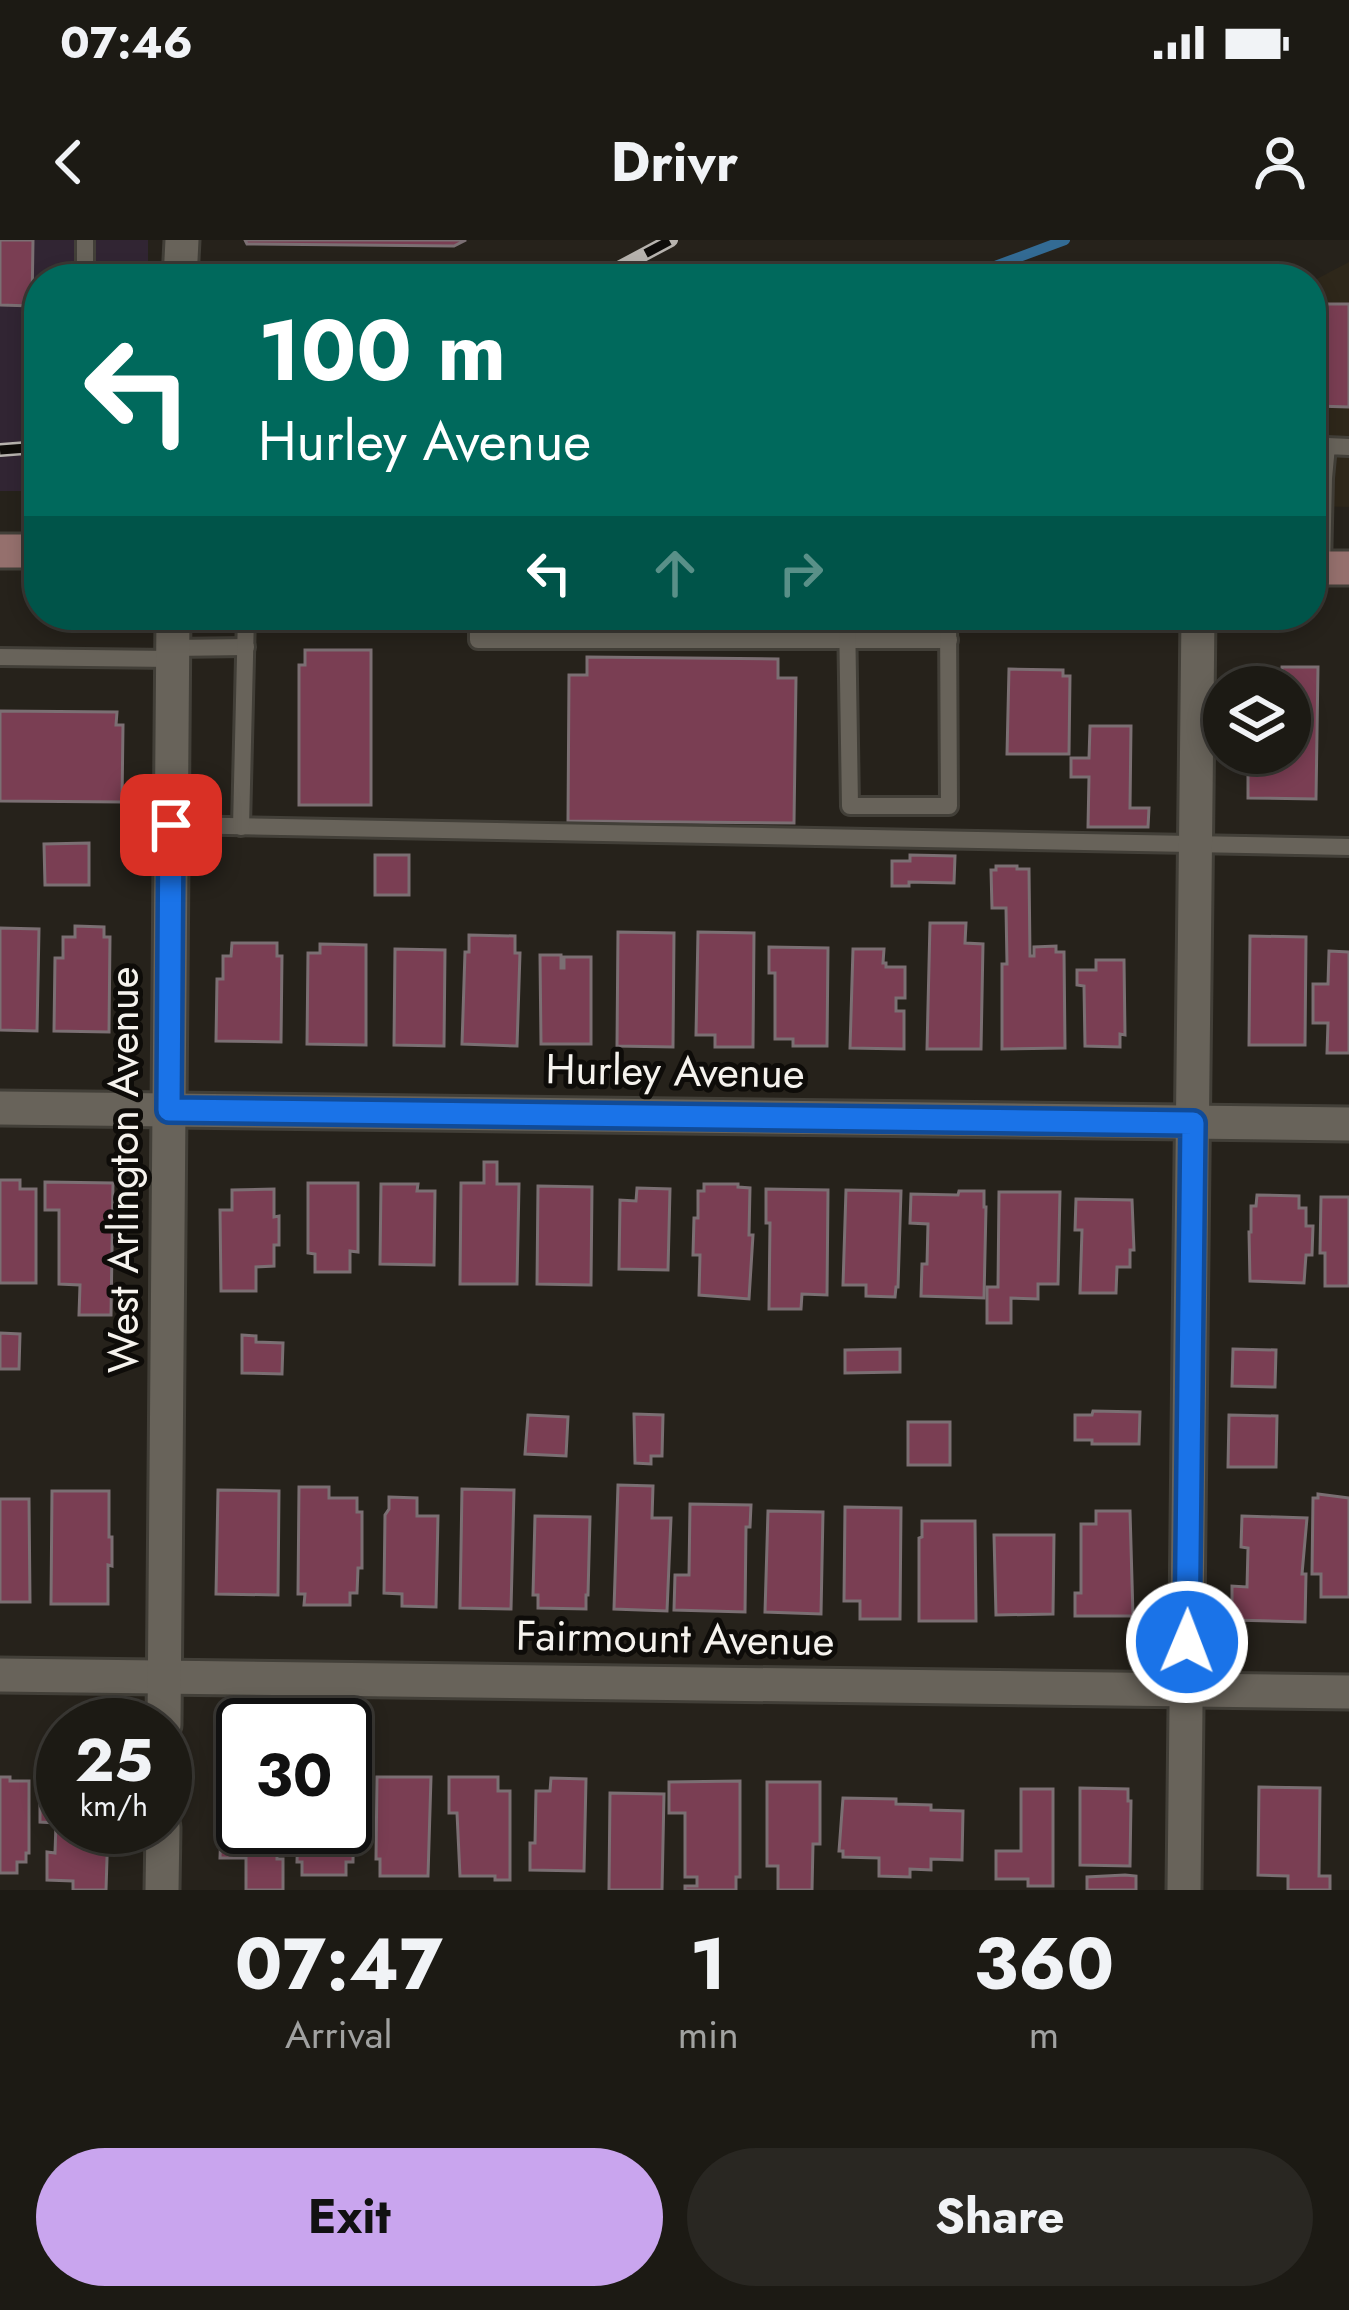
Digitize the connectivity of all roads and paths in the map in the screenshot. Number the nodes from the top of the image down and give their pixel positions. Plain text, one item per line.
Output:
1 (1349, 447) edge
2 (1326, 457) edge
3 (1326, 523) edge
4 (1328, 568) edge
5 (246, 630) edge
6 (478, 630) edge
7 (847, 630) edge
8 (949, 630) edge
9 (1198, 630) edge
10 (172, 640) edge
11 (847, 640) junction
12 (949, 640) junction
13 (246, 647) junction
14 (0, 657) edge
15 (171, 825) junction
16 (241, 826) junction
17 (1196, 843) junction
18 (1349, 847) edge
19 (0, 1108) edge
20 (169, 1110) junction
21 (1193, 1123) junction
22 (1349, 1124) edge
23 (0, 1675) edge
24 (164, 1676) junction
25 (1186, 1690) junction
26 (1349, 1692) edge
27 (164, 1698) edge
28 (163, 1854) edge
29 (162, 1890) edge
30 (1184, 1890) edge

1 - 2 lane
3 - 4 lane
5 - 13 lane
6 - 11 lane
7 - 11 lane
8 - 12 lane
9 - 17 street
10 - 13 lane
10 - 14 lane
10 - 15 street, West Arlington Avenue
11 - 12 lane
11 - 12 lane
13 - 16 lane
15 - 16 lane
15 - 20 street, West Arlington Avenue
16 - 17 lane
17 - 18 lane
17 - 21 street
19 - 20 street, Hurley Avenue
20 - 21 street, Hurley Avenue
20 - 24 street, West Arlington Avenue
21 - 22 street, Hurley Avenue
21 - 25 street
23 - 24 street, Fairmount Avenue
24 - 25 street, Fairmount Avenue
24 - 27 street, West Arlington Avenue
25 - 26 street, Fairmount Avenue
25 - 30 street
28 - 29 street

